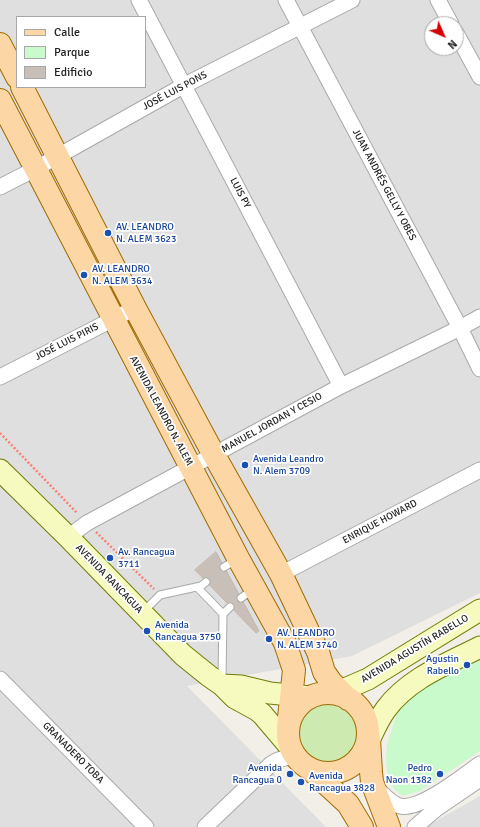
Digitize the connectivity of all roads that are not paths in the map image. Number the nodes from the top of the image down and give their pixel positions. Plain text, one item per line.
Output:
1 (139, 0) edge
2 (286, 0) edge
3 (352, 0) edge
4 (438, 0) edge
5 (447, 16) edge
6 (300, 26) junction
7 (0, 44) edge
8 (464, 48) edge
9 (16, 75) edge
10 (480, 77) edge
11 (183, 86) junction
12 (23, 88) edge
13 (0, 100) edge
14 (58, 156) junction
15 (35, 169) junction
16 (0, 187) edge
17 (135, 308) junction
18 (480, 317) edge
19 (113, 319) junction
20 (460, 328) junction
21 (480, 370) edge
22 (0, 377) edge
23 (341, 386) junction
24 (214, 455) junction
25 (190, 467) junction
26 (480, 470) edge
27 (3, 478) edge
28 (68, 537) junction
29 (281, 574) junction
30 (206, 582) dead end
31 (197, 587) junction
32 (230, 607) dead end
33 (480, 610) edge
34 (142, 613) junction
35 (223, 614) junction
36 (480, 647) edge
37 (0, 679) edge
38 (222, 684) junction
39 (323, 695) junction
40 (367, 741) junction
41 (296, 750) junction
42 (480, 764) edge
43 (480, 779) edge
44 (374, 786) junction
45 (146, 827) edge
46 (205, 827) edge
47 (362, 827) edge
48 (389, 827) edge
49 (415, 827) edge

1 - 11 street, LUIS PY
2 - 6 street, JUAN ANDRÉS GELLY Y OBES
3 - 6 street, JOSÉ LUIS PONS
4 - 5 street
6 - 11 street, JOSÉ LUIS PONS
6 - 20 street, JUAN ANDRÉS GELLY Y OBES
7 - 9 main road
8 - 10 street
11 - 14 street, JOSÉ LUIS PONS
11 - 23 street, LUIS PY
12 - 14 main road
13 - 15 main road, AVENIDA LEANDRO N. ALEM
14 - 15 street, JOSÉ LUIS PONS
14 - 17 main road
15 - 16 street, JOSÉ LUIS PONS
15 - 19 main road, AVENIDA LEANDRO N. ALEM
17 - 19 street, JOSÉ LUIS PIRIS
17 - 24 main road
18 - 20 street, MANUEL JORDAN Y CESIO
19 - 22 street, JOSÉ LUIS PIRIS
19 - 25 main road, AVENIDA LEANDRO N. ALEM
20 - 21 street, JUAN ANDRÉS GELLY Y OBES
20 - 23 street, MANUEL JORDAN Y CESIO
23 - 24 street, MANUEL JORDAN Y CESIO
24 - 25 street, MANUEL JORDAN Y CESIO
24 - 29 main road
25 - 28 street, MANUEL JORDAN Y CESIO
25 - 39 main road, AVENIDA LEANDRO N. ALEM
26 - 29 street, ENRIQUE HOWARD
27 - 28 main road, AVENIDA RANCAGUA
28 - 34 main road, AVENIDA RANCAGUA
29 - 39 main road
30 - 31 lane
31 - 34 lane
31 - 35 lane
32 - 35 lane
33 - 39 main road, AVENIDA AGUSTÍN RABELLO
34 - 38 main road, AVENIDA RANCAGUA
35 - 38 lane
36 - 40 main road
37 - 45 street, GRANADERO TOBA
38 - 39 main road, AVENIDA RANCAGUA
38 - 41 main road, AVENIDA RANCAGUA
39 - 40 main road
39 - 41 main road, AVENIDA LEANDRO N. ALEM
40 - 41 main road
40 - 44 main road
41 - 46 street
41 - 47 main road, AVENIDA RANCAGUA
42 - 44 street
43 - 49 street
44 - 48 main road

